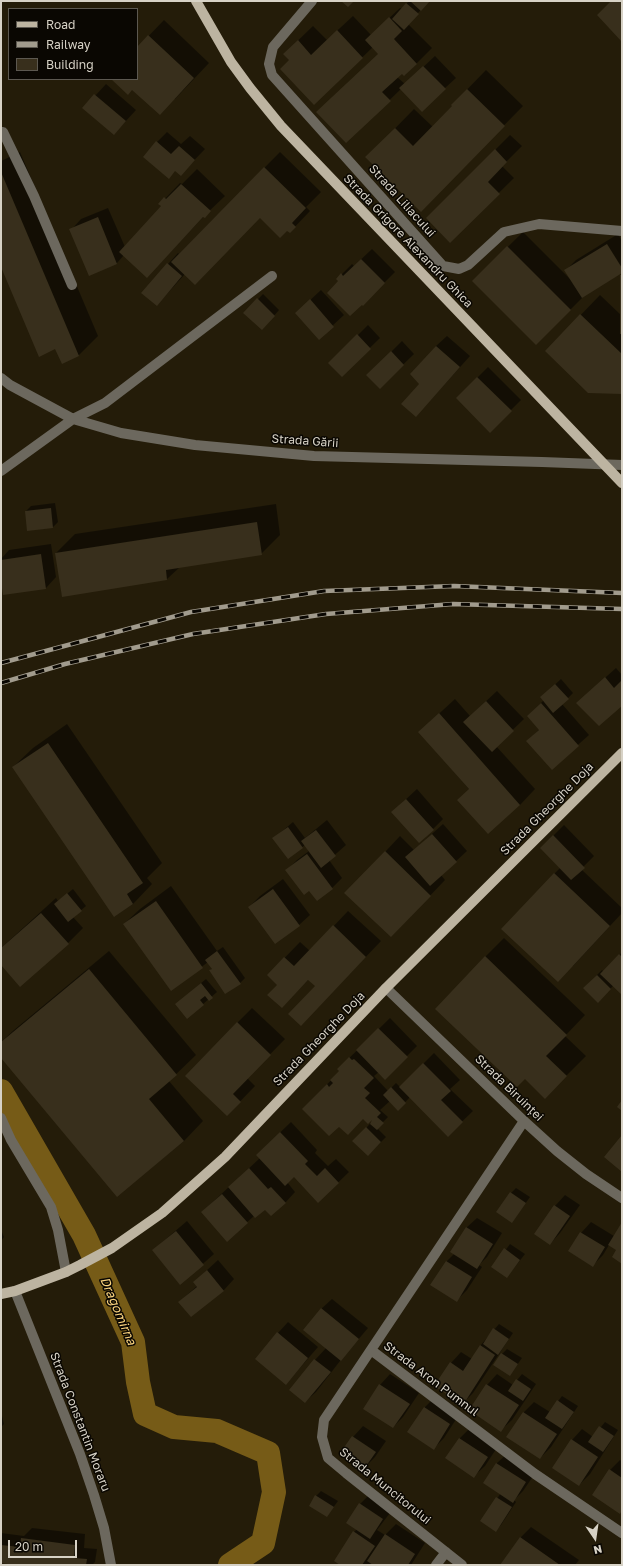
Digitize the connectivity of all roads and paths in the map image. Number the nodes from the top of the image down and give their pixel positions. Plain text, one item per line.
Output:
1 (196, 1) edge
2 (312, 1) edge
3 (1, 132) edge
4 (622, 231) edge
5 (272, 276) dead end
6 (72, 285) dead end
7 (1, 378) edge
8 (73, 419) junction
9 (622, 465) edge
10 (1, 471) edge
11 (622, 483) edge
12 (622, 753) edge
13 (386, 988) junction
14 (1, 1118) edge
15 (524, 1121) junction
16 (622, 1198) edge
17 (66, 1272) junction
18 (15, 1291) junction
19 (1, 1294) edge
20 (371, 1350) junction
21 (622, 1533) edge
22 (446, 1552) junction
23 (111, 1565) edge
24 (436, 1565) edge
25 (462, 1565) edge

1 - 11 main road, Strada Grigore Alexandru Ghica, bridge
2 - 4 street, Strada Liliacului
3 - 6 street
5 - 8 street
7 - 8 street, Strada Gării
8 - 9 street, Strada Gării
8 - 10 street
12 - 13 main road, Strada Gheorghe Doja
13 - 15 street, Strada Biruinței
13 - 17 main road, Strada Gheorghe Doja
14 - 17 street
15 - 16 street, Strada Biruinței
15 - 20 street, Strada Aron Pumnul
17 - 18 main road, Strada Gheorghe Doja
18 - 19 main road, Strada Gheorghe Doja
18 - 23 street, Strada Constantin Moraru
20 - 21 street, Strada Aron Pumnul
20 - 22 street, Strada Muncitorului
22 - 24 street
22 - 25 street, Strada Muncitorului

